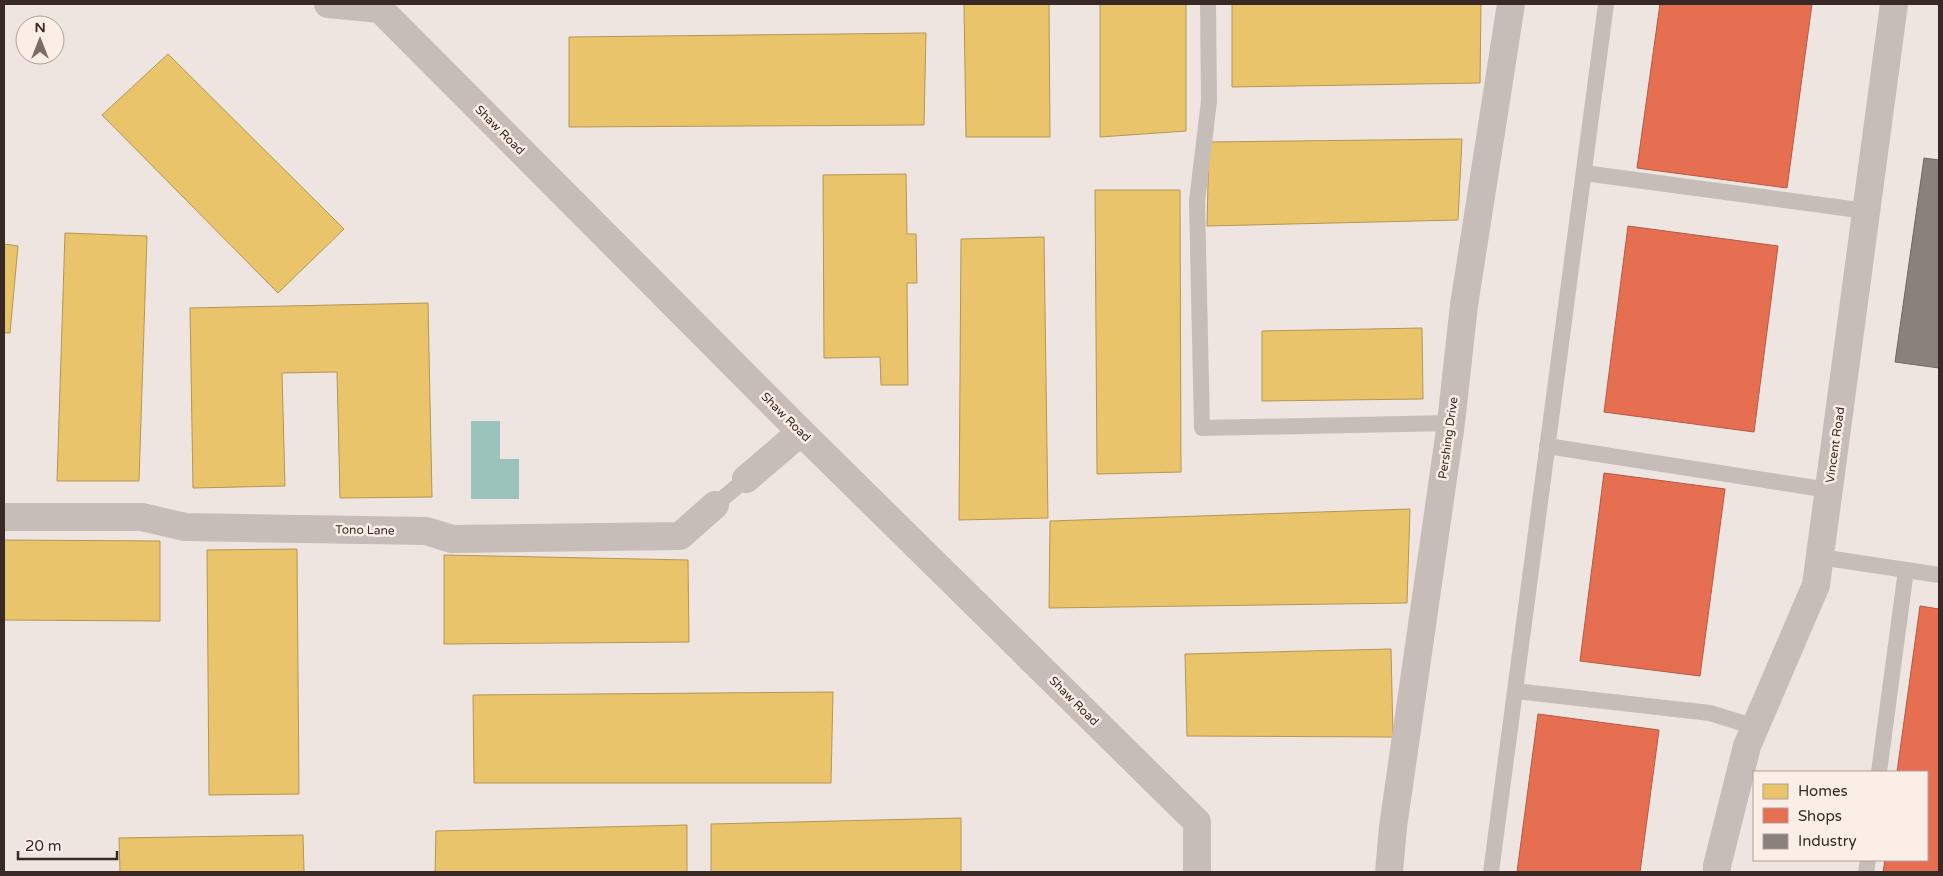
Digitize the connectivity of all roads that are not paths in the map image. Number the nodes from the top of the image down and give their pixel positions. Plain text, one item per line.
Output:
1 (328, 4) edge
2 (1208, 4) edge
3 (1511, 4) edge
4 (1606, 4) edge
5 (1894, 4) edge
6 (1584, 172) junction
7 (1866, 211) junction
8 (1451, 423) junction
9 (801, 432) junction
10 (1547, 446) junction
11 (746, 480) joint
12 (1829, 490) junction
13 (715, 505) joint
14 (4, 517) edge
15 (1820, 557) junction
16 (1906, 570) junction
17 (1939, 575) edge
18 (1515, 691) junction
19 (1755, 727) junction
20 (1879, 771) edge
21 (1197, 872) edge
22 (1389, 872) edge
23 (1491, 872) edge
24 (1717, 872) edge

1 - 9 street, Shaw Road
2 - 8 lane
3 - 8 street, Pershing Drive
4 - 6 lane
5 - 7 street, Vincent Road
6 - 7 lane
6 - 10 lane
7 - 12 street, Vincent Road
8 - 22 street, Pershing Drive
9 - 11 street
9 - 21 street, Shaw Road
10 - 12 lane
10 - 18 lane
11 - 13 lane
12 - 15 street, Vincent Road
13 - 14 street, Tono Lane
15 - 16 lane
15 - 19 street, Vincent Road
16 - 17 lane
16 - 20 lane
18 - 19 lane
18 - 23 lane
19 - 24 street, Vincent Road

